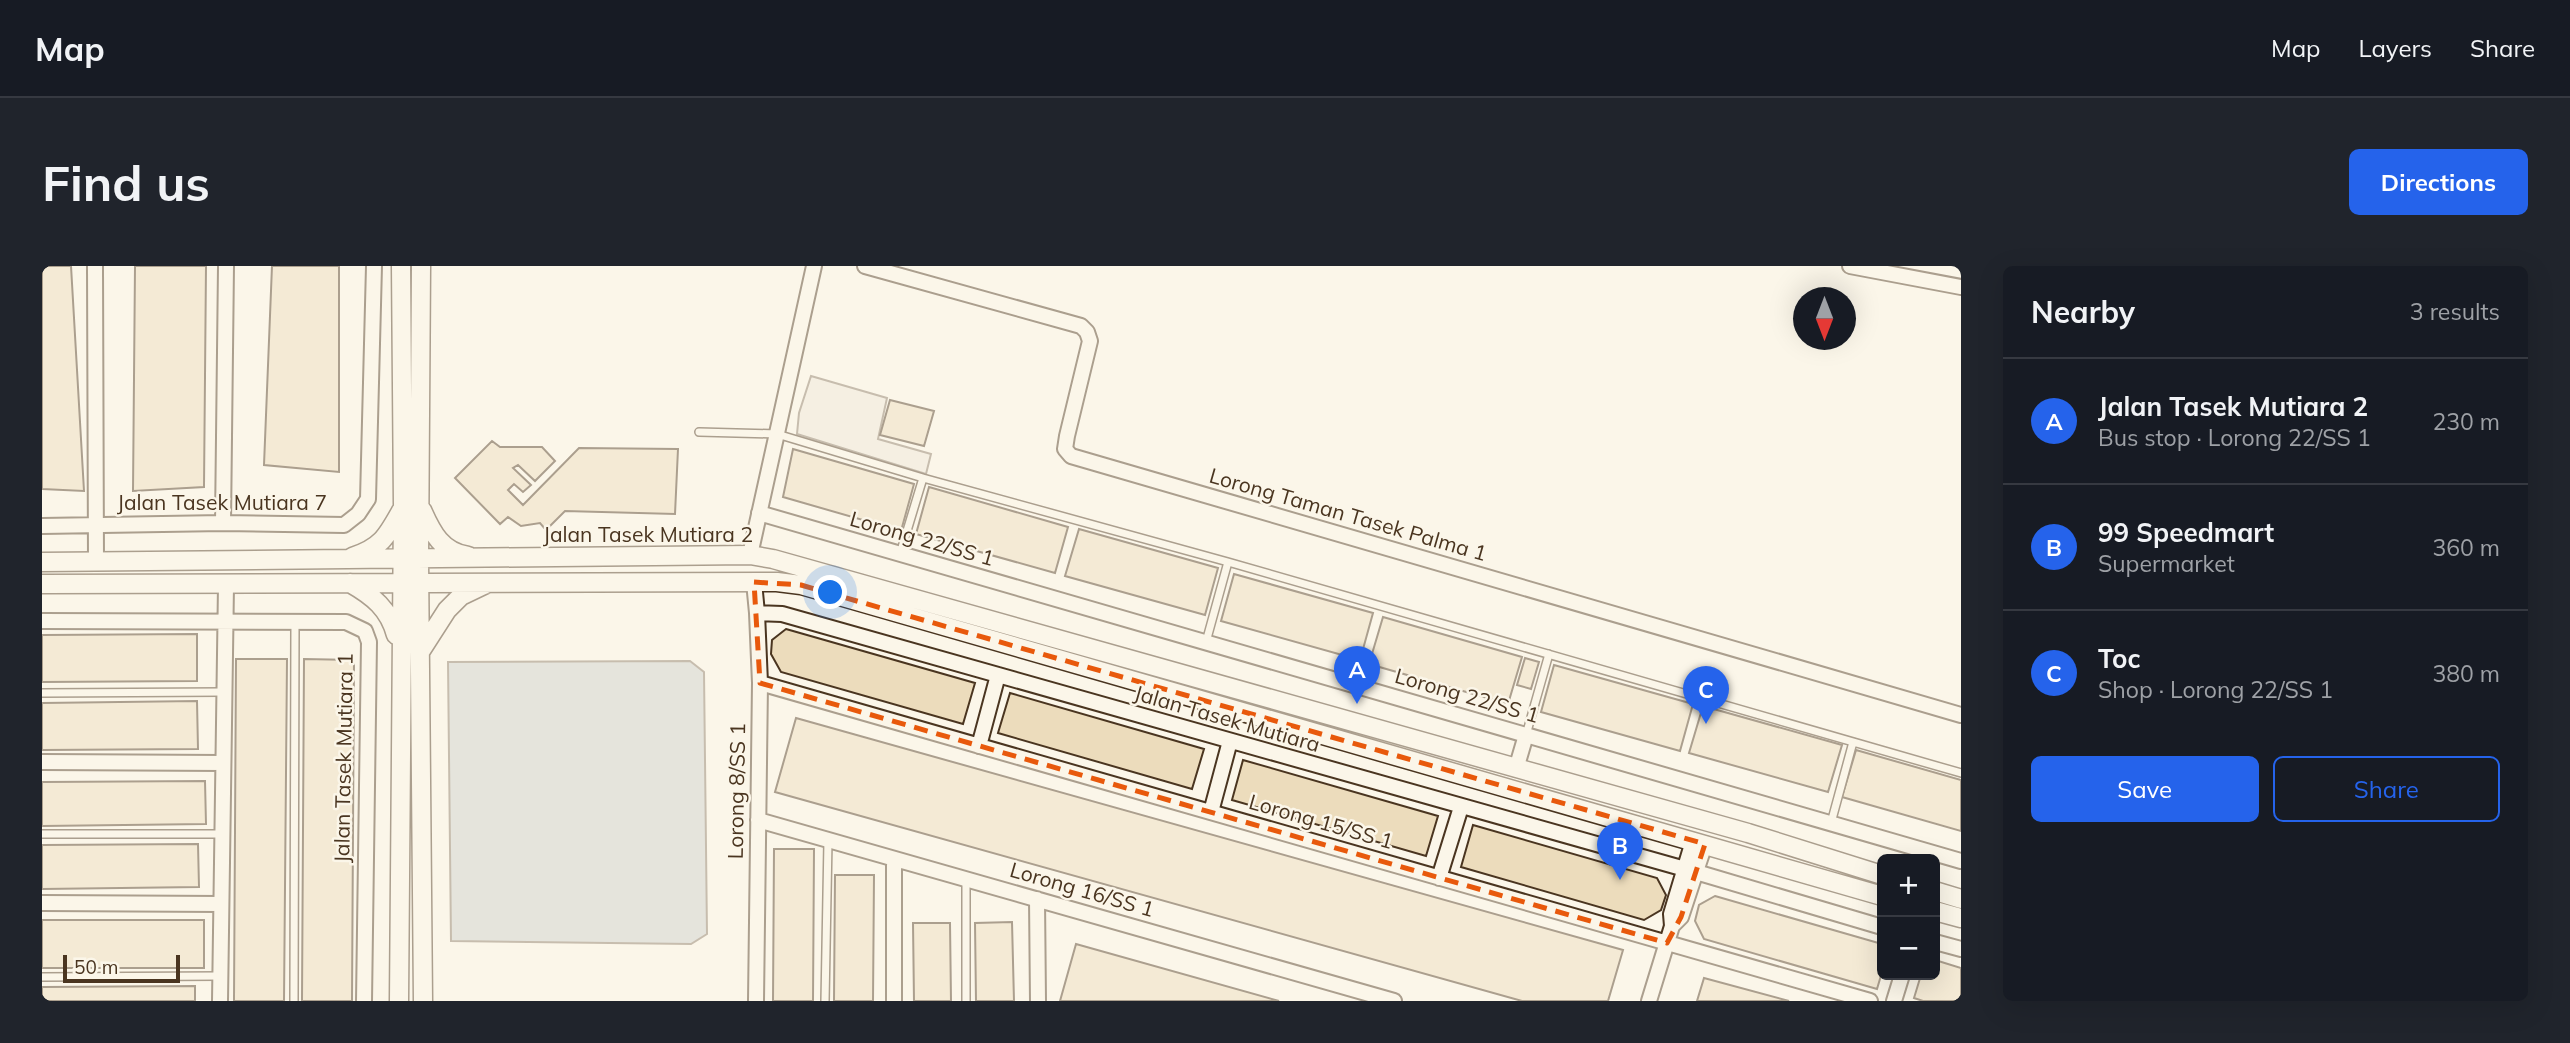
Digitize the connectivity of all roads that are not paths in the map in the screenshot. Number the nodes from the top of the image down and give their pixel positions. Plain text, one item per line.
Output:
1 (95, 266) edge
2 (226, 266) edge
3 (374, 266) edge
4 (401, 266) edge
5 (421, 266) edge
6 (814, 266) edge
7 (865, 266) edge
8 (1856, 267) edge
9 (1961, 287) edge
10 (699, 432) dead end
11 (777, 434) junction
12 (923, 478) junction
13 (412, 507) junction
14 (759, 513) junction
15 (223, 523) junction
16 (42, 526) edge
17 (96, 527) junction
18 (901, 554) junction
19 (750, 555) junction
20 (485, 559) junction
21 (410, 560) junction
22 (339, 561) junction
23 (42, 562) edge
24 (96, 562) junction
25 (1228, 562) junction
26 (401, 582) junction
27 (419, 582) junction
28 (489, 582) junction
29 (754, 582) junction
30 (350, 583) junction
31 (42, 584) edge
32 (226, 584) junction
33 (757, 613) junction
34 (42, 621) edge
35 (226, 621) junction
36 (295, 622) junction
37 (1206, 643) junction
38 (400, 652) junction
39 (420, 652) junction
40 (1549, 654) junction
41 (998, 675) junction
42 (760, 683) junction
43 (225, 692) junction
44 (42, 693) edge
45 (1961, 715) edge
46 (1526, 735) junction
47 (1230, 741) junction
48 (1853, 743) junction
49 (979, 746) junction
50 (42, 762) edge
51 (223, 763) junction
52 (1516, 769) junction
53 (1961, 773) edge
54 (1461, 807) junction
55 (1660, 808) junction
56 (1211, 812) junction
57 (758, 820) junction
58 (1830, 824) junction
59 (1748, 833) junction
60 (42, 834) edge
61 (222, 834) junction
62 (828, 840) junction
63 (1700, 841) junction
64 (894, 859) junction
65 (1961, 861) edge
66 (1690, 871) junction
67 (1877, 873) edge
68 (1439, 878) junction
69 (967, 879) junction
70 (1940, 893) edge
71 (1877, 894) edge
72 (1037, 899) junction
73 (1961, 899) edge
74 (42, 903) edge
75 (221, 904) junction
76 (1940, 912) edge
77 (1961, 918) edge
78 (1877, 926) edge
79 (1667, 943) junction
80 (1940, 943) edge
81 (1961, 949) edge
82 (220, 976) junction
83 (42, 977) edge
84 (1900, 980) edge
85 (220, 1001) edge
86 (294, 1001) edge
87 (364, 1001) edge
88 (399, 1001) edge
89 (423, 1001) edge
90 (756, 1001) edge
91 (825, 1001) edge
92 (894, 1001) edge
93 (966, 1001) edge
94 (1038, 1001) edge
95 (1394, 1001) edge
96 (1650, 1001) edge
97 (1870, 1001) edge
98 (1894, 1001) edge

1 - 17 street
2 - 15 street
3 - 15 street, Jalan Tasek Mutiara 7
4 - 13 street
5 - 13 street
6 - 11 street
7 - 45 street, Lorong Taman Tasek Palma 1
8 - 9 street
10 - 11 lane
11 - 12 lane
11 - 14 street
12 - 18 lane
12 - 25 lane
13 - 20 street
13 - 21 street
13 - 22 street
14 - 18 street, Lorong 22/SS 1
14 - 19 street
15 - 17 street, Jalan Tasek Mutiara 7
16 - 17 street, Jalan Tasek Mutiara 7
17 - 24 street
18 - 37 street, Lorong 22/SS 1
19 - 20 street, Jalan Tasek Mutiara 2
19 - 52 street, Jalan Tasek Mutiara 2
20 - 21 street, Jalan Tasek Mutiara 2
21 - 22 street, Jalan Tasek Mutiara 2
21 - 26 street
21 - 27 street
22 - 24 street, Jalan Tasek Mutiara 2
23 - 24 street, Jalan Tasek Mutiara 2
25 - 37 lane
25 - 40 lane
26 - 27 street
26 - 30 street
26 - 38 street
27 - 28 street
27 - 39 street
28 - 29 street
28 - 39 street
29 - 33 street, Lorong 8/SS 1
29 - 63 street
30 - 32 street
30 - 38 street
31 - 32 street
32 - 35 street
33 - 41 street, Jalan Tasek Mutiara
33 - 42 street, Lorong 8/SS 1
34 - 35 street, Jalan Tasek Mutiara 1
35 - 36 street, Jalan Tasek Mutiara 1
35 - 43 street
36 - 86 lane
36 - 87 street, Jalan Tasek Mutiara 1
37 - 46 street, Lorong 22/SS 1
38 - 88 street
39 - 89 street
40 - 46 lane
40 - 48 lane
41 - 47 street, Jalan Tasek Mutiara
41 - 49 street
42 - 49 street, Lorong 15/SS 1
42 - 57 street, Lorong 8/SS 1
43 - 44 lane
43 - 51 street
46 - 52 street
46 - 58 street, Lorong 22/SS 1
47 - 54 street, Jalan Tasek Mutiara
47 - 56 street
48 - 53 lane
48 - 58 lane
49 - 56 street, Lorong 15/SS 1
50 - 51 street
51 - 61 street
52 - 55 street, Jalan Tasek Mutiara 2
54 - 66 street, Jalan Tasek Mutiara
54 - 68 street
55 - 59 street, Jalan Tasek Mutiara 2
55 - 63 street
56 - 68 street, Lorong 15/SS 1
57 - 62 street, Lorong 16/SS 1
57 - 90 street, Lorong 8/SS 1
58 - 65 street, Lorong 22/SS 1
59 - 63 street
59 - 67 street, Jalan Tasek Mutiara 2
60 - 61 lane
61 - 75 street
62 - 64 street, Lorong 16/SS 1
62 - 91 lane
63 - 66 street
63 - 71 street
64 - 69 street, Lorong 16/SS 1
64 - 92 street
66 - 78 street, Jalan Tasek Mutiara
66 - 79 street
68 - 79 street, Lorong 15/SS 1
69 - 72 street, Lorong 16/SS 1
69 - 93 lane
70 - 73 street
72 - 94 street
72 - 95 street, Lorong 16/SS 1
74 - 75 street
75 - 82 street
76 - 77 street
79 - 96 street
79 - 97 street, Lorong 15/SS 1
80 - 81 street
82 - 83 lane
82 - 85 street
84 - 98 street

